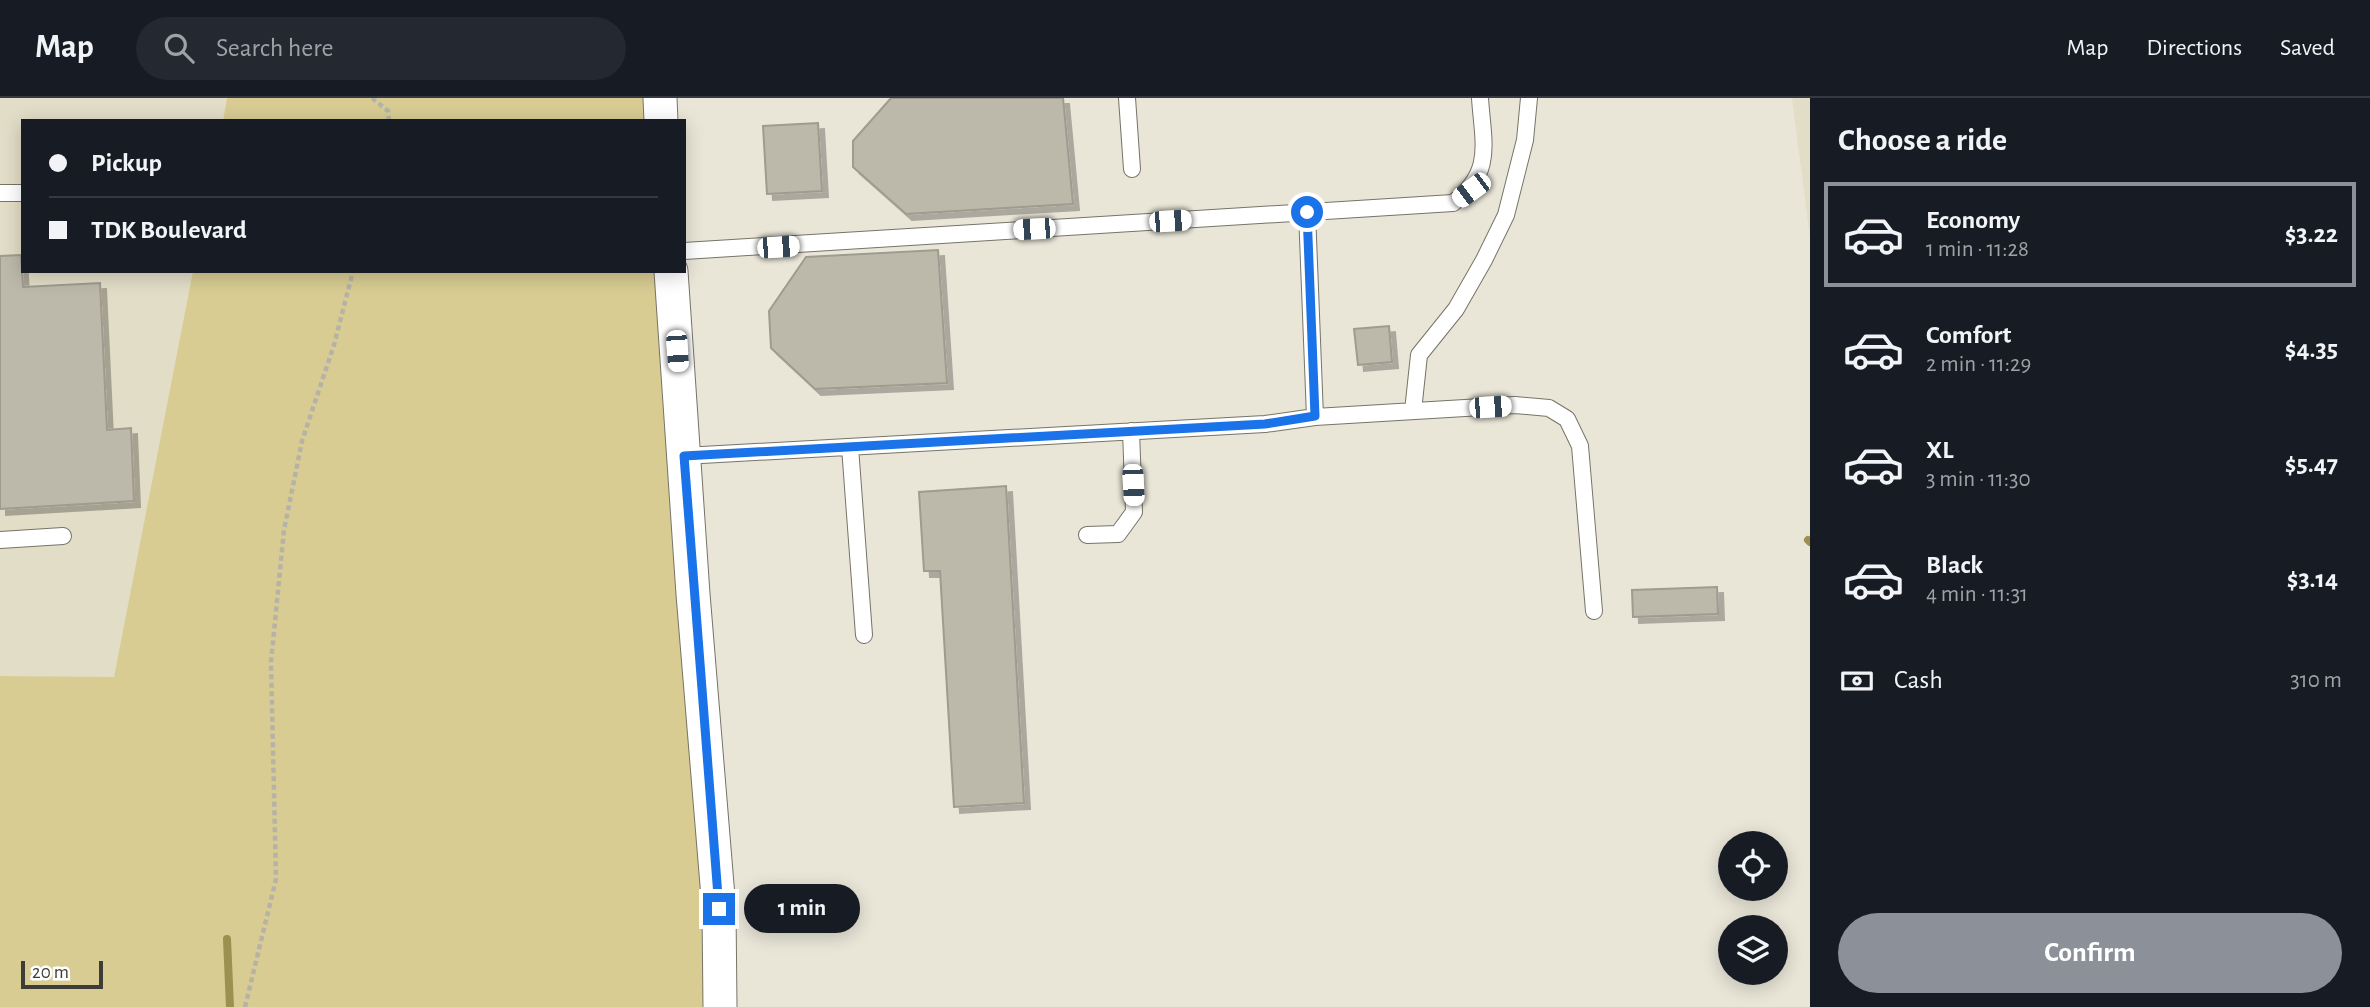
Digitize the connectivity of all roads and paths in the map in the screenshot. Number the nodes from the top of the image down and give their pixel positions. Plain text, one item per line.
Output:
1 (372, 98) edge
2 (660, 98) edge
3 (1127, 98) edge
4 (1480, 98) edge
5 (1530, 98) edge
6 (389, 119) edge
7 (661, 119) edge
8 (1132, 170) dead end
9 (0, 193) edge
10 (21, 193) edge
11 (1307, 212) junction
12 (686, 251) edge
13 (352, 273) edge
14 (671, 273) edge
15 (1413, 411) junction
16 (1315, 416) junction
17 (1130, 431) junction
18 (850, 447) junction
19 (684, 456) junction
20 (1087, 535) dead end
21 (63, 536) dead end
22 (0, 540) edge
23 (1594, 611) dead end
24 (864, 635) dead end
25 (245, 1007) edge
26 (720, 1007) edge

1 - 6 path
2 - 7 street
3 - 8 lane
4 - 11 lane
5 - 15 lane
9 - 10 lane
11 - 12 lane
11 - 16 lane
13 - 25 path
14 - 19 street
15 - 16 lane
15 - 23 lane
16 - 17 lane
17 - 18 lane
17 - 20 lane
18 - 19 lane
18 - 24 lane
19 - 26 street
21 - 22 lane

